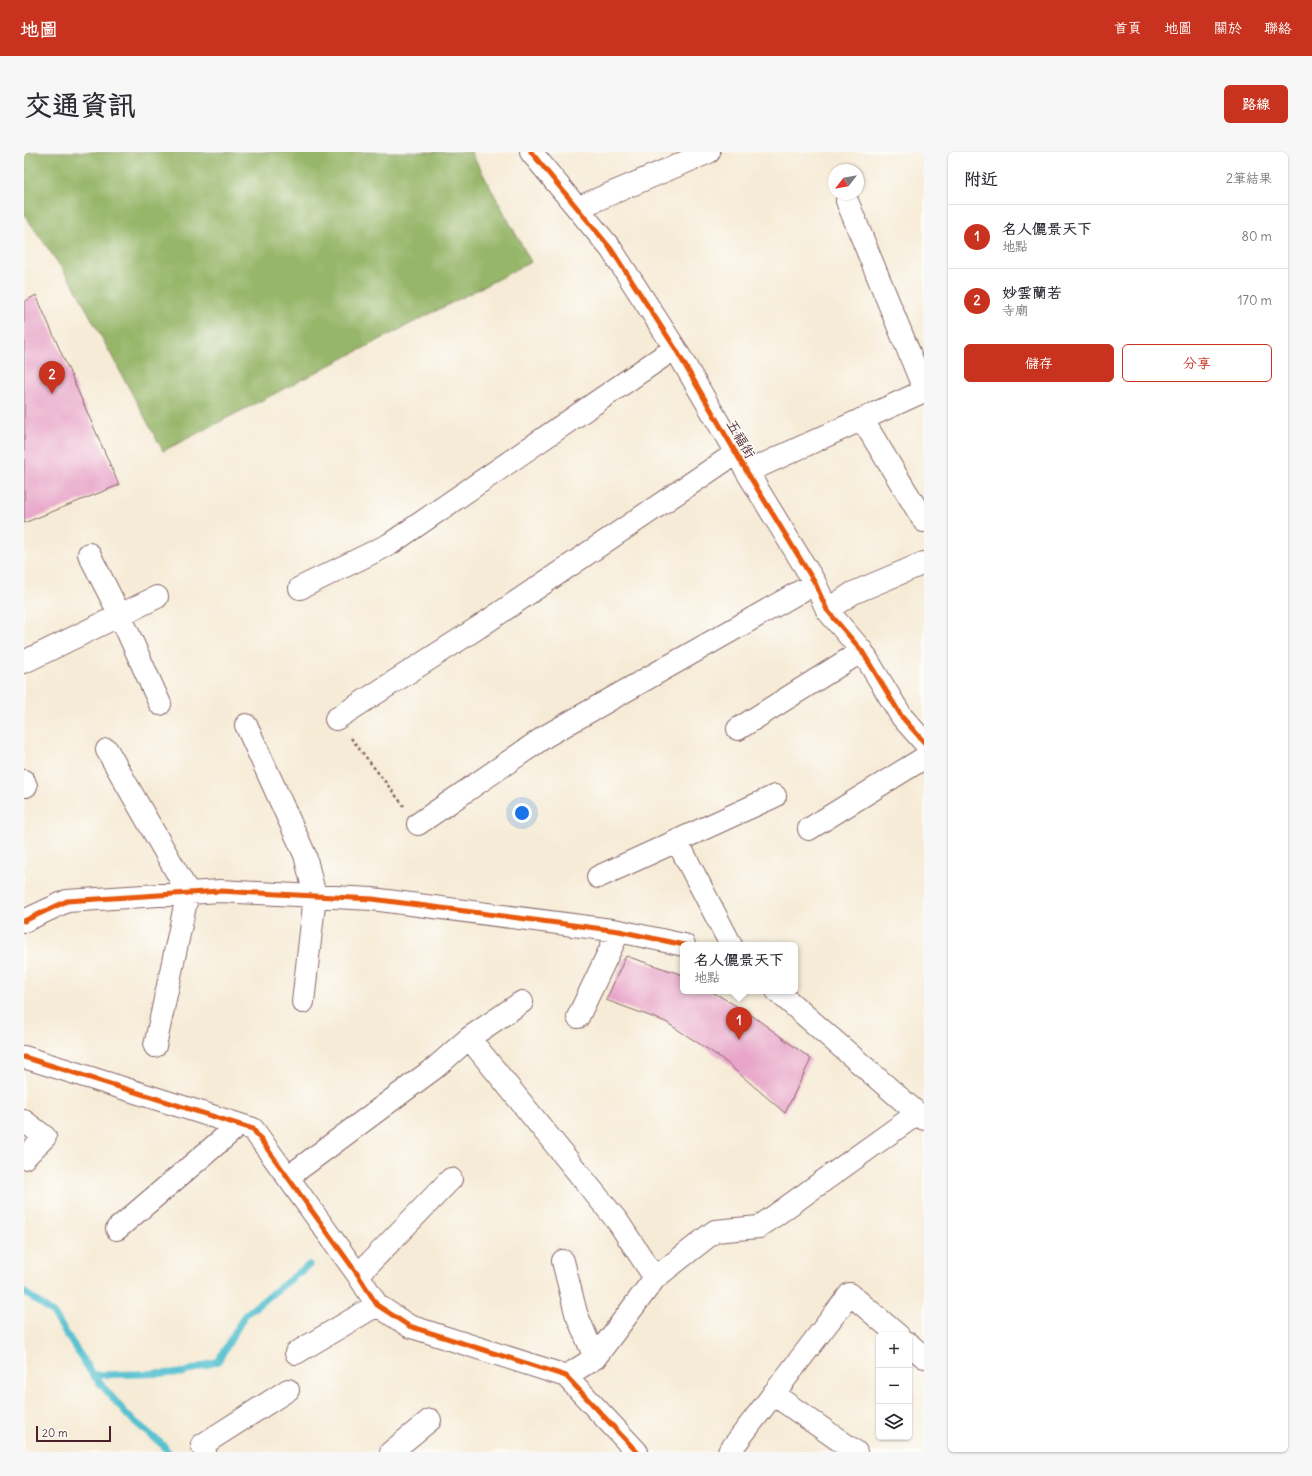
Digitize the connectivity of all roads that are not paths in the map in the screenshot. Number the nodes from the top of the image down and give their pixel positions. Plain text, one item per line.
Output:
1 (531, 152) edge
2 (709, 152) edge
3 (847, 201) dead end
4 (577, 208) junction
5 (674, 348) junction
6 (924, 390) edge
7 (862, 419) junction
8 (736, 453) junction
9 (747, 472) junction
10 (924, 521) edge
11 (89, 554) dead end
12 (924, 563) edge
13 (815, 583) junction
14 (300, 588) dead end
15 (157, 597) dead end
16 (827, 610) junction
17 (120, 615) junction
18 (862, 651) junction
19 (24, 662) edge
20 (160, 704) dead end
21 (336, 719) road end
22 (246, 725) dead end
23 (738, 729) dead end
24 (924, 742) edge
25 (106, 750) dead end
26 (924, 758) edge
27 (775, 796) dead end
28 (418, 824) road end
29 (809, 829) dead end
30 (677, 841) junction
31 (598, 877) dead end
32 (188, 892) junction
33 (316, 896) junction
34 (26, 913) edge
35 (619, 931) junction
36 (729, 942) edge
37 (680, 944) edge
38 (780, 994) edge
39 (303, 1002) dead end
40 (522, 1002) dead end
41 (578, 1017) dead end
42 (469, 1038) junction
43 (155, 1046) dead end
44 (24, 1057) edge
45 (921, 1116) edge
46 (24, 1121) edge
47 (240, 1124) junction
48 (24, 1158) edge
49 (288, 1177) junction
50 (451, 1179) dead end
51 (117, 1229) dead end
52 (563, 1261) dead end
53 (358, 1275) junction
54 (655, 1278) junction
55 (377, 1305) junction
56 (894, 1332) edge
57 (912, 1347) edge
58 (296, 1353) dead end
59 (924, 1357) edge
60 (595, 1358) junction
61 (566, 1376) junction
62 (288, 1390) dead end
63 (773, 1394) junction
64 (430, 1420) dead end
65 (205, 1452) edge
66 (390, 1452) edge
67 (637, 1452) edge
68 (729, 1452) edge
69 (856, 1452) edge

1 - 4 street, 五福街
2 - 4 street
3 - 6 street
4 - 5 street, 五福街
5 - 8 street, 五福街
5 - 14 street
6 - 7 street
7 - 9 street
7 - 10 street
8 - 9 street, 五福街
8 - 21 street
9 - 13 street, 五福街
11 - 17 street
12 - 16 street
13 - 16 street, 五福街
13 - 28 street
15 - 17 street
16 - 18 street, 五福街
17 - 19 street
17 - 20 street
18 - 23 street
18 - 24 street, 五福街
22 - 33 street
25 - 32 street
26 - 29 street
27 - 30 street
30 - 31 street
30 - 36 street
32 - 33 street
32 - 34 street
32 - 43 street
33 - 35 street
33 - 39 street
35 - 37 street
35 - 41 street
38 - 45 street
40 - 42 street
42 - 49 street
42 - 54 street
44 - 47 street
45 - 54 street
46 - 48 street
47 - 49 street
47 - 51 street
49 - 53 street
50 - 53 street
52 - 60 street
53 - 55 street
54 - 60 street
55 - 58 street
55 - 61 street
56 - 63 street
57 - 59 street
60 - 61 street
61 - 67 street
62 - 65 street
63 - 68 street
63 - 69 street
64 - 66 street

